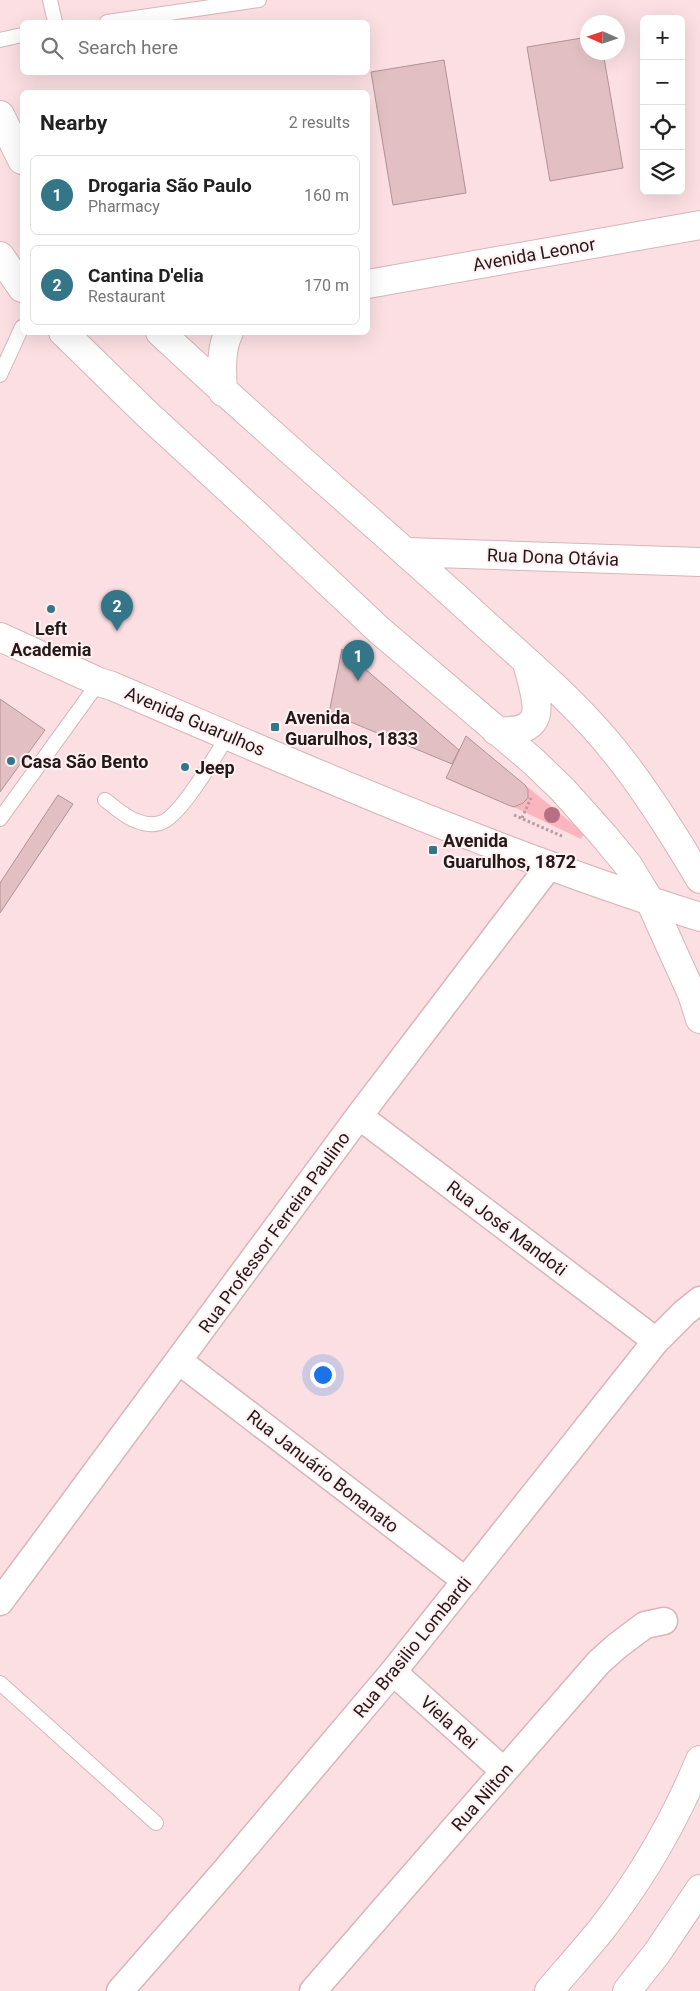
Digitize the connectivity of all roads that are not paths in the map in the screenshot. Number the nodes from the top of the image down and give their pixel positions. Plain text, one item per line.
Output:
1 (50, 0) edge
2 (259, 0) edge
3 (55, 20) edge
4 (121, 20) edge
5 (20, 36) edge
6 (0, 40) edge
7 (0, 115) edge
8 (20, 156) edge
9 (700, 225) edge
10 (8, 263) edge
11 (20, 284) edge
12 (370, 284) edge
13 (20, 331) edge
14 (66, 335) edge
15 (163, 335) edge
16 (228, 335) edge
17 (0, 375) edge
18 (223, 392) junction
19 (406, 552) junction
20 (700, 562) edge
21 (0, 637) edge
22 (527, 662) junction
23 (99, 682) junction
24 (496, 731) junction
25 (228, 736) junction
26 (105, 800) dead end
27 (0, 819) edge
28 (550, 865) junction
29 (700, 878) edge
30 (650, 901) junction
31 (700, 917) edge
32 (697, 999) edge
33 (359, 1116) junction
34 (700, 1300) edge
35 (656, 1340) junction
36 (179, 1361) junction
37 (466, 1581) junction
38 (0, 1602) edge
39 (664, 1621) dead end
40 (393, 1672) junction
41 (0, 1683) edge
42 (700, 1760) edge
43 (504, 1771) junction
44 (156, 1822) dead end
45 (700, 1889) edge
46 (120, 1991) edge
47 (313, 1991) edge
48 (549, 1991) edge
49 (627, 1991) edge

1 - 3 lane
2 - 4 lane
5 - 6 lane
7 - 8 main road
9 - 12 main road, Avenida Leonor
10 - 11 main road
13 - 17 lane
14 - 24 main road
15 - 18 main road
16 - 18 main road
18 - 19 main road
19 - 20 main road, Rua Dona Otávia
19 - 22 main road
21 - 23 main road, Avenida Guarulhos
22 - 24 main road
22 - 29 main road
23 - 25 main road, Avenida Guarulhos
23 - 27 lane
24 - 30 main road
25 - 26 lane
25 - 28 main road, Avenida Guarulhos
28 - 30 main road, Avenida Guarulhos
28 - 33 street, Rua Professor Ferreira Paulino
30 - 31 main road, Avenida Guarulhos
30 - 32 main road
33 - 35 street, Rua José Mandoti
33 - 36 street, Rua Professor Ferreira Paulino
34 - 35 street, Rua Brasilio Lombardi
35 - 37 street, Rua Brasilio Lombardi
36 - 37 street, Rua Januário Bonanato
36 - 38 street, Rua Professor Ferreira Paulino
37 - 40 street, Rua Brasilio Lombardi
39 - 43 street, Rua Nilton
40 - 43 street, Viela Rei
40 - 46 street, Rua Brasilio Lombardi
41 - 44 lane
42 - 48 main road
43 - 47 street, Rua Nilton
45 - 49 main road

